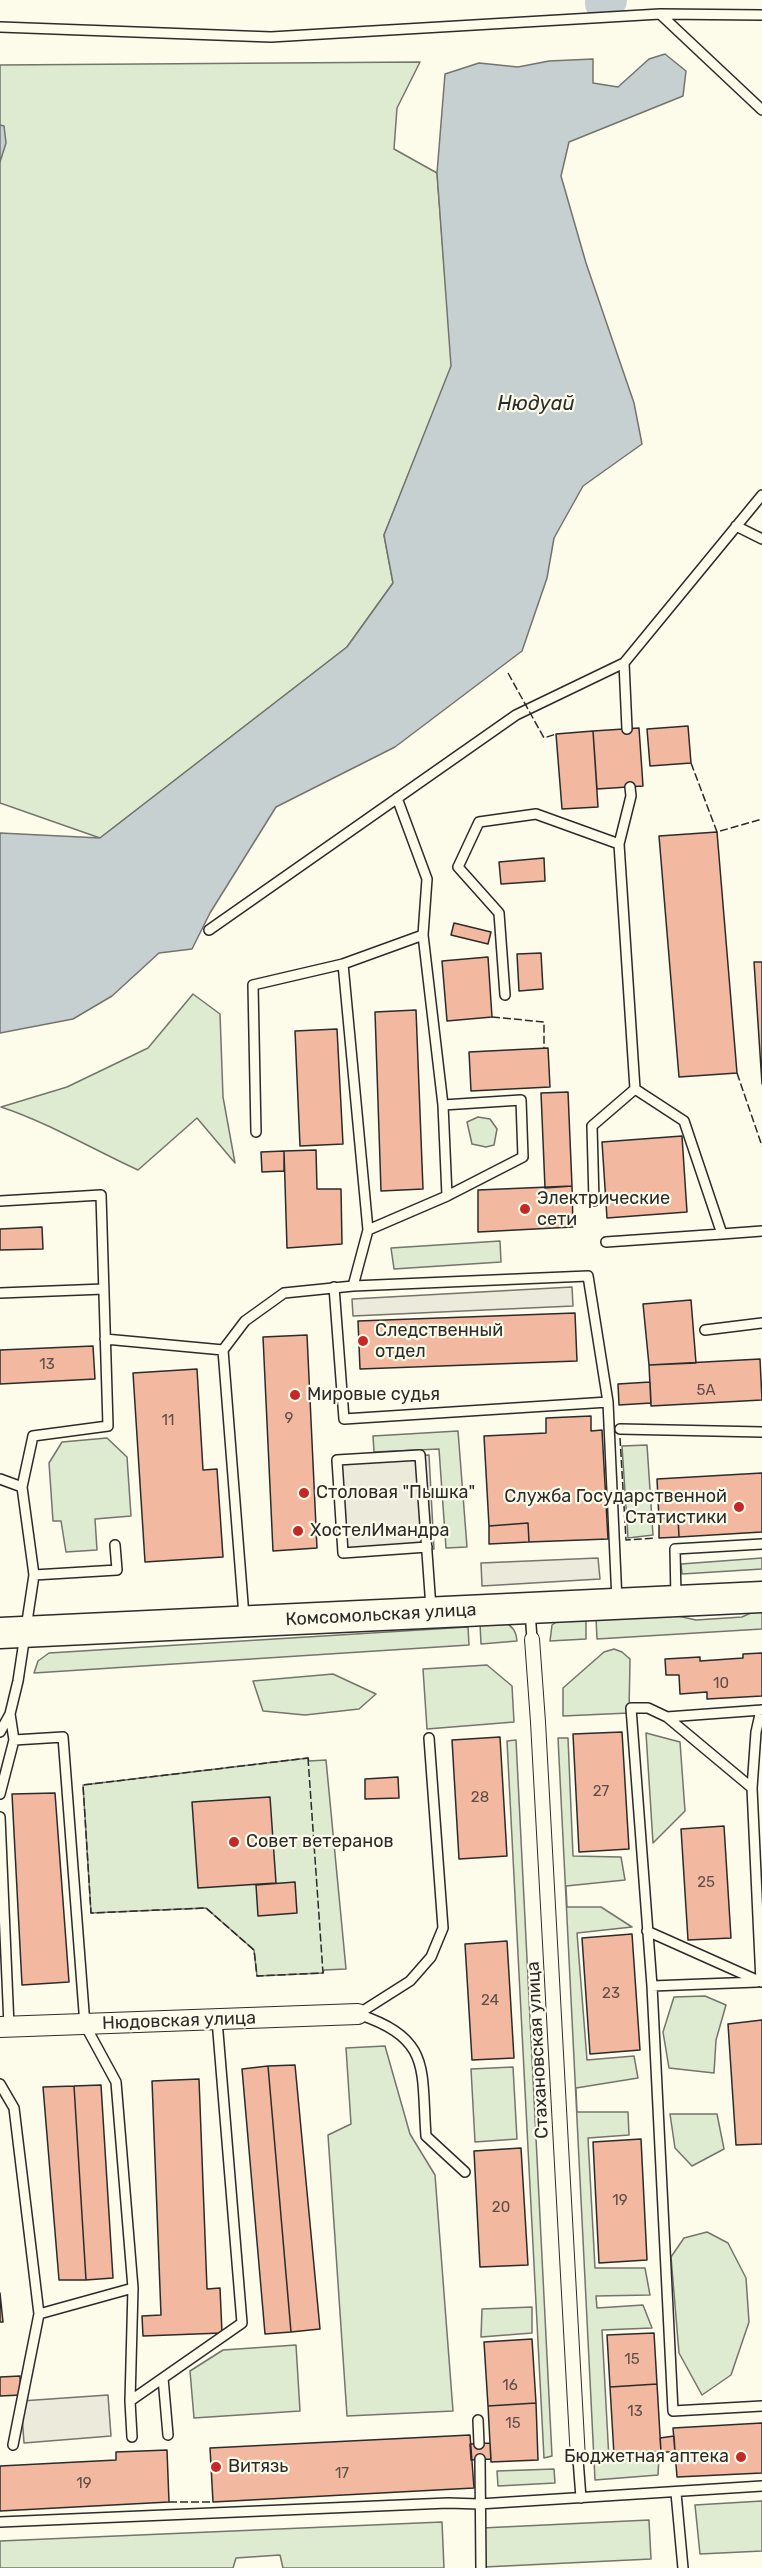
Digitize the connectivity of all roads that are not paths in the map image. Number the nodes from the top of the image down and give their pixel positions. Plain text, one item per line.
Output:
1 (660, 14) junction
2 (762, 15) edge
3 (0, 27) edge
4 (762, 110) edge
5 (762, 495) edge
6 (736, 526) junction
7 (762, 539) edge
8 (624, 663) junction
9 (627, 729) dead end
10 (630, 787) dead end
11 (397, 798) junction
12 (619, 844) junction
13 (209, 930) dead end
14 (423, 935) junction
15 (343, 964) junction
16 (505, 995) dead end
17 (635, 1089) junction
18 (443, 1105) junction
19 (256, 1131) dead end
20 (447, 1196) junction
21 (0, 1201) edge
22 (594, 1201) dead end
23 (368, 1230) junction
24 (762, 1231) edge
25 (722, 1234) junction
26 (606, 1242) dead end
27 (353, 1286) junction
28 (334, 1287) junction
29 (104, 1289) junction
30 (0, 1293) edge
31 (762, 1323) edge
32 (705, 1330) dead end
33 (105, 1339) junction
34 (224, 1350) junction
35 (608, 1402) junction
36 (620, 1429) dead end
37 (762, 1432) edge
38 (0, 1479) edge
39 (22, 1486) junction
40 (762, 1544) edge
41 (115, 1545) dead end
42 (427, 1547) junction
43 (34, 1575) junction
44 (762, 1597) edge
45 (676, 1601) junction
46 (617, 1604) junction
47 (529, 1608) junction
48 (432, 1613) junction
49 (244, 1622) junction
50 (13, 1632) edge
51 (532, 1639) joint
52 (761, 1710) edge
53 (10, 1714) junction
54 (667, 1717) junction
55 (0, 1723) edge
56 (0, 1732) edge
57 (759, 1732) edge
58 (429, 1738) dead end
59 (14, 1740) junction
60 (752, 1788) junction
61 (0, 1794) edge
62 (0, 1817) edge
63 (759, 1871) edge
64 (647, 1931) junction
65 (761, 1982) edge
66 (652, 1986) junction
67 (358, 2014) junction
68 (217, 2020) junction
69 (85, 2025) junction
70 (4, 2026) edge
71 (0, 2084) edge
72 (465, 2172) dead end
73 (133, 2288) junction
74 (39, 2314) junction
75 (163, 2378) junction
76 (130, 2401) junction
77 (762, 2406) edge
78 (478, 2420) dead end
79 (168, 2435) dead end
80 (132, 2437) dead end
81 (479, 2444) dead end
82 (13, 2445) dead end
83 (480, 2459) dead end
84 (578, 2459) joint
85 (762, 2486) edge
86 (676, 2493) junction
87 (581, 2498) junction
88 (479, 2504) junction
89 (0, 2522) edge
90 (481, 2568) edge
91 (683, 2568) edge

1 - 2 lane
1 - 3 lane
1 - 4 lane
5 - 6 lane
6 - 7 lane
6 - 8 lane
8 - 9 lane
8 - 11 lane
10 - 12 lane
11 - 13 lane
11 - 14 lane
12 - 16 lane
12 - 17 lane
14 - 15 lane
14 - 18 lane
15 - 19 lane
15 - 23 lane
17 - 22 lane
17 - 25 lane
18 - 20 lane
18 - 20 lane
20 - 23 lane
21 - 29 lane
23 - 27 lane
24 - 25 lane
25 - 26 lane
27 - 28 lane
27 - 35 lane
28 - 34 lane
28 - 35 lane
29 - 30 lane
29 - 33 lane
31 - 32 lane
33 - 34 lane
33 - 39 lane
34 - 49 lane
35 - 46 lane
36 - 37 lane
38 - 39 lane
39 - 43 lane
40 - 45 lane
41 - 43 lane
42 - 42 lane
42 - 48 lane
43 - 50 lane
44 - 45 main road, Комсомольская улица
45 - 46 main road, Комсомольская улица
46 - 47 main road, Комсомольская улица
47 - 48 main road, Комсомольская улица
47 - 51 lane
48 - 49 main road, Комсомольская улица
49 - 50 main road, Комсомольская улица
50 - 53 lane
51 - 84 street, Стахановская улица
52 - 54 lane
52 - 57 lane
53 - 55 lane
53 - 56 lane
53 - 59 lane
54 - 60 lane
54 - 64 lane
57 - 60 lane
58 - 67 lane
59 - 61 lane
59 - 69 lane
60 - 63 lane
62 - 70 lane
63 - 65 lane
64 - 65 lane
64 - 66 lane
65 - 66 lane
66 - 77 lane
67 - 68 street, Нюдовская улица
67 - 72 lane
68 - 69 street, Нюдовская улица
68 - 75 lane
69 - 70 street, Нюдовская улица
69 - 73 lane
71 - 74 lane
73 - 74 lane
73 - 76 lane
74 - 82 lane
75 - 76 lane
75 - 79 lane
76 - 80 lane
78 - 81 lane
83 - 88 lane
84 - 87 lane
85 - 86 lane
86 - 87 lane
86 - 91 lane
87 - 88 lane
88 - 89 lane
88 - 90 lane

